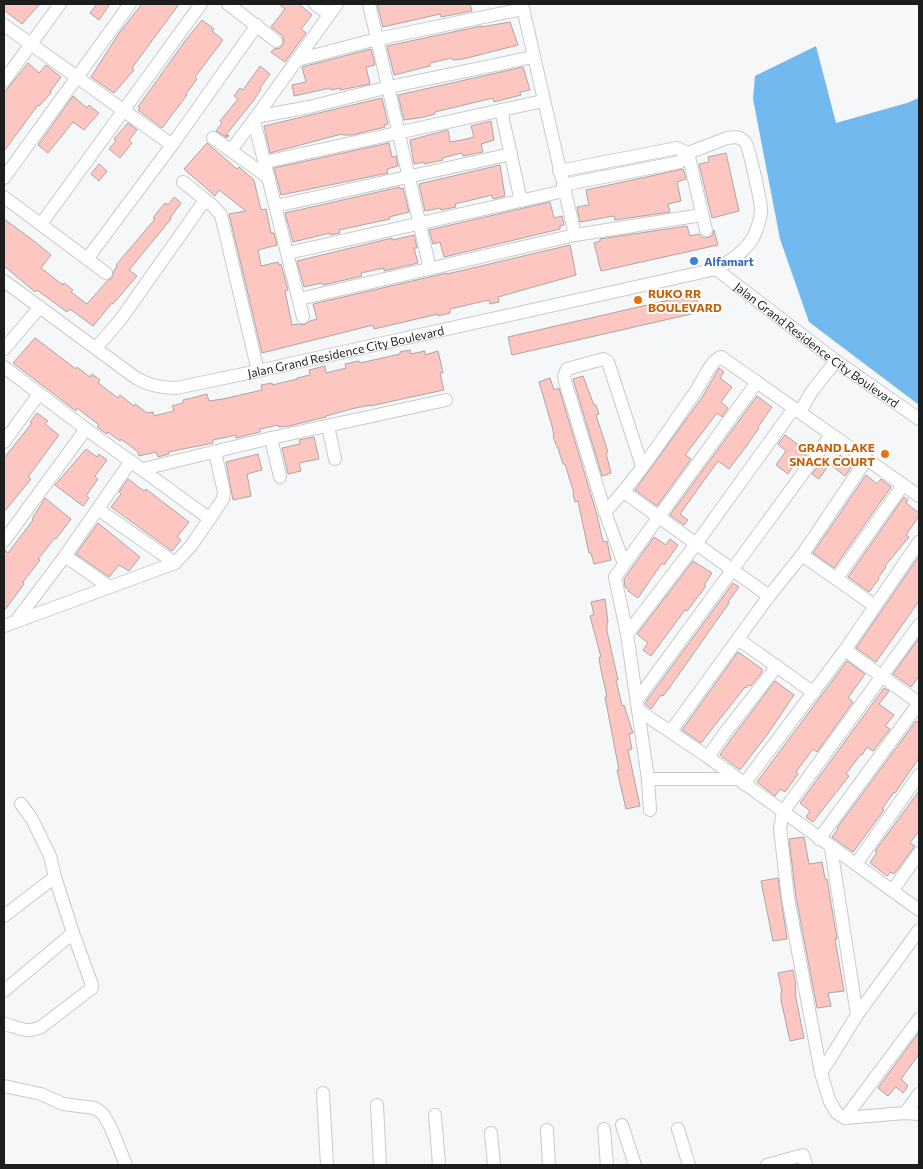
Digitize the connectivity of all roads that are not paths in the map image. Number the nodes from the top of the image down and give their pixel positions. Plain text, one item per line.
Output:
1 (60, 4) edge
2 (130, 4) edge
3 (201, 4) edge
4 (228, 4) edge
5 (315, 4) edge
6 (369, 4) edge
7 (522, 6) edge
8 (333, 9) edge
9 (4, 25) edge
10 (257, 25) junction
11 (377, 39) junction
12 (276, 41) dead end
13 (32, 44) junction
14 (533, 57) junction
15 (297, 60) junction
16 (78, 77) junction
17 (4, 81) edge
18 (389, 87) junction
19 (543, 101) junction
20 (500, 110) junction
21 (123, 111) junction
22 (255, 119) junction
23 (399, 133) junction
24 (213, 138) dead end
25 (172, 145) junction
26 (231, 150) junction
27 (688, 153) junction
28 (510, 154) junction
29 (265, 162) junction
30 (559, 171) junction
31 (409, 177) junction
32 (4, 178) edge
33 (269, 178) junction
34 (183, 182) dead end
35 (564, 188) junction
36 (4, 197) edge
37 (205, 200) junction
38 (521, 201) junction
39 (276, 206) junction
40 (702, 215) junction
41 (419, 223) junction
42 (41, 224) junction
43 (706, 230) dead end
44 (575, 235) junction
45 (288, 253) junction
46 (87, 259) junction
47 (430, 269) junction
48 (716, 269) junction
49 (106, 272) dead end
50 (4, 281) edge
51 (299, 299) junction
52 (40, 307) junction
53 (303, 317) dead end
54 (4, 348) edge
55 (96, 348) junction
56 (836, 361) junction
57 (4, 367) edge
58 (258, 371) junction
59 (756, 382) junction
60 (39, 394) junction
61 (446, 400) dead end
62 (797, 410) junction
63 (919, 419) edge
64 (328, 426) junction
65 (86, 429) junction
66 (831, 435) junction
67 (271, 438) junction
68 (4, 442) edge
69 (215, 452) junction
70 (335, 459) dead end
71 (866, 460) junction
72 (132, 461) junction
73 (642, 466) junction
74 (143, 469) junction
75 (280, 477) dead end
76 (903, 484) junction
77 (624, 492) junction
78 (919, 496) edge
79 (99, 510) junction
80 (605, 512) junction
81 (210, 518) junction
82 (659, 518) junction
83 (4, 541) edge
84 (919, 542) edge
85 (696, 544) junction
86 (802, 554) junction
87 (65, 556) junction
88 (175, 563) junction
89 (624, 564) junction
90 (733, 569) junction
91 (837, 578) junction
92 (108, 586) junction
93 (769, 596) junction
94 (875, 606) junction
95 (7, 624) edge
96 (919, 625) edge
97 (627, 634) junction
98 (738, 639) junction
99 (845, 650) junction
100 (777, 666) junction
101 (883, 677) junction
102 (814, 693) junction
103 (919, 703) edge
104 (637, 705) junction
105 (671, 731) junction
106 (708, 757) junction
107 (919, 775) edge
108 (648, 779) junction
109 (741, 781) junction
110 (21, 804) dead end
111 (650, 810) dead end
112 (783, 812) junction
113 (819, 839) junction
114 (831, 848) junction
115 (919, 853) edge
116 (856, 864) junction
117 (55, 877) junction
118 (893, 890) junction
119 (919, 910) edge
120 (4, 916) edge
121 (919, 930) edge
122 (73, 933) junction
123 (4, 991) edge
124 (858, 1015) junction
125 (919, 1020) edge
126 (4, 1024) edge
127 (821, 1073) junction
128 (4, 1086) edge
129 (323, 1094) dead end
130 (919, 1094) edge
131 (377, 1105) dead end
132 (904, 1113) junction
133 (919, 1114) edge
134 (435, 1115) dead end
135 (845, 1118) junction
136 (622, 1125) dead end
137 (604, 1129) dead end
138 (678, 1129) dead end
139 (547, 1130) dead end
140 (491, 1133) dead end
141 (126, 1165) edge
142 (327, 1165) edge
143 (380, 1165) edge
144 (439, 1165) edge
145 (494, 1165) edge
146 (549, 1165) edge
147 (607, 1165) edge
148 (635, 1165) edge
149 (690, 1165) edge
150 (767, 1165) edge
151 (806, 1165) edge

1 - 13 street
2 - 16 street
3 - 21 street
4 - 10 street
5 - 8 street
6 - 11 street
7 - 11 street
7 - 14 street
8 - 15 street
9 - 13 street
10 - 12 street
10 - 25 street
11 - 15 street
11 - 18 street
13 - 16 street
13 - 17 street
14 - 18 street
14 - 19 street
15 - 22 street
16 - 21 street
16 - 32 street
18 - 22 street
18 - 23 street
19 - 20 street
19 - 30 street
20 - 23 street
20 - 28 street
21 - 25 street
21 - 42 street
22 - 26 street
22 - 29 street
23 - 29 street
23 - 31 street
24 - 26 street
25 - 46 street
26 - 33 street
27 - 30 street
27 - 35 street
27 - 40 street
27 - 48 street, Jalan Grand Residence City Boulevard
28 - 31 street
28 - 38 street
29 - 33 street
30 - 35 street
31 - 39 street
31 - 41 street
33 - 39 street
34 - 37 street
35 - 38 street
35 - 44 street
36 - 42 street
37 - 55 street
37 - 58 street
38 - 41 street
39 - 45 street
40 - 43 street
40 - 44 street
41 - 45 street
41 - 47 street
42 - 46 street
44 - 47 street
45 - 51 street
46 - 49 street
47 - 51 street
48 - 56 street, Jalan Grand Residence City Boulevard
48 - 58 street, Jalan Grand Residence City Boulevard
50 - 52 street, Jalan Grand Residence City Boulevard
51 - 53 street
52 - 54 street
52 - 55 street, Jalan Grand Residence City Boulevard
55 - 58 street, Jalan Grand Residence City Boulevard
56 - 62 street
56 - 63 street, Jalan Grand Residence City Boulevard
57 - 60 street
59 - 62 street
59 - 73 street
59 - 82 street
60 - 65 street
60 - 68 street
61 - 64 street
62 - 66 street
62 - 85 street
64 - 67 street
64 - 70 street
65 - 72 street
65 - 83 street
66 - 71 street
66 - 90 street
67 - 69 street
67 - 75 street
69 - 74 street
69 - 81 street
71 - 76 street
71 - 86 street
72 - 74 street
72 - 79 street
73 - 77 street
73 - 80 street
74 - 81 street
76 - 78 street
76 - 91 street
77 - 80 street
77 - 82 street
79 - 87 street
79 - 88 street
80 - 89 street
81 - 88 street
82 - 85 street
82 - 89 street
84 - 94 street
85 - 90 street
85 - 97 street
86 - 91 street
86 - 93 street
87 - 92 street
87 - 95 street
88 - 92 street
89 - 97 street
90 - 93 street
90 - 104 street
91 - 94 street
92 - 95 street
93 - 98 street
94 - 99 street
96 - 101 street
97 - 104 street
98 - 100 street
98 - 105 street
99 - 101 street
99 - 102 street
100 - 102 street
100 - 106 street
101 - 103 street
101 - 112 street
102 - 109 street
103 - 113 street
104 - 105 street
104 - 108 street
105 - 106 street
106 - 109 street
107 - 116 street
108 - 109 street
108 - 111 street
109 - 112 street
110 - 117 street
112 - 113 street
112 - 127 street
113 - 114 street
114 - 116 street
114 - 124 street
115 - 118 street
116 - 118 street
117 - 120 street
117 - 122 street
118 - 119 street
121 - 124 street
122 - 123 street
122 - 126 street
124 - 127 street
125 - 135 street
127 - 135 street
128 - 141 street
129 - 142 street
130 - 132 street
131 - 143 street
132 - 133 street
132 - 135 street
134 - 144 street
136 - 148 street
137 - 147 street
138 - 149 street
139 - 146 street
140 - 145 street
150 - 151 street

